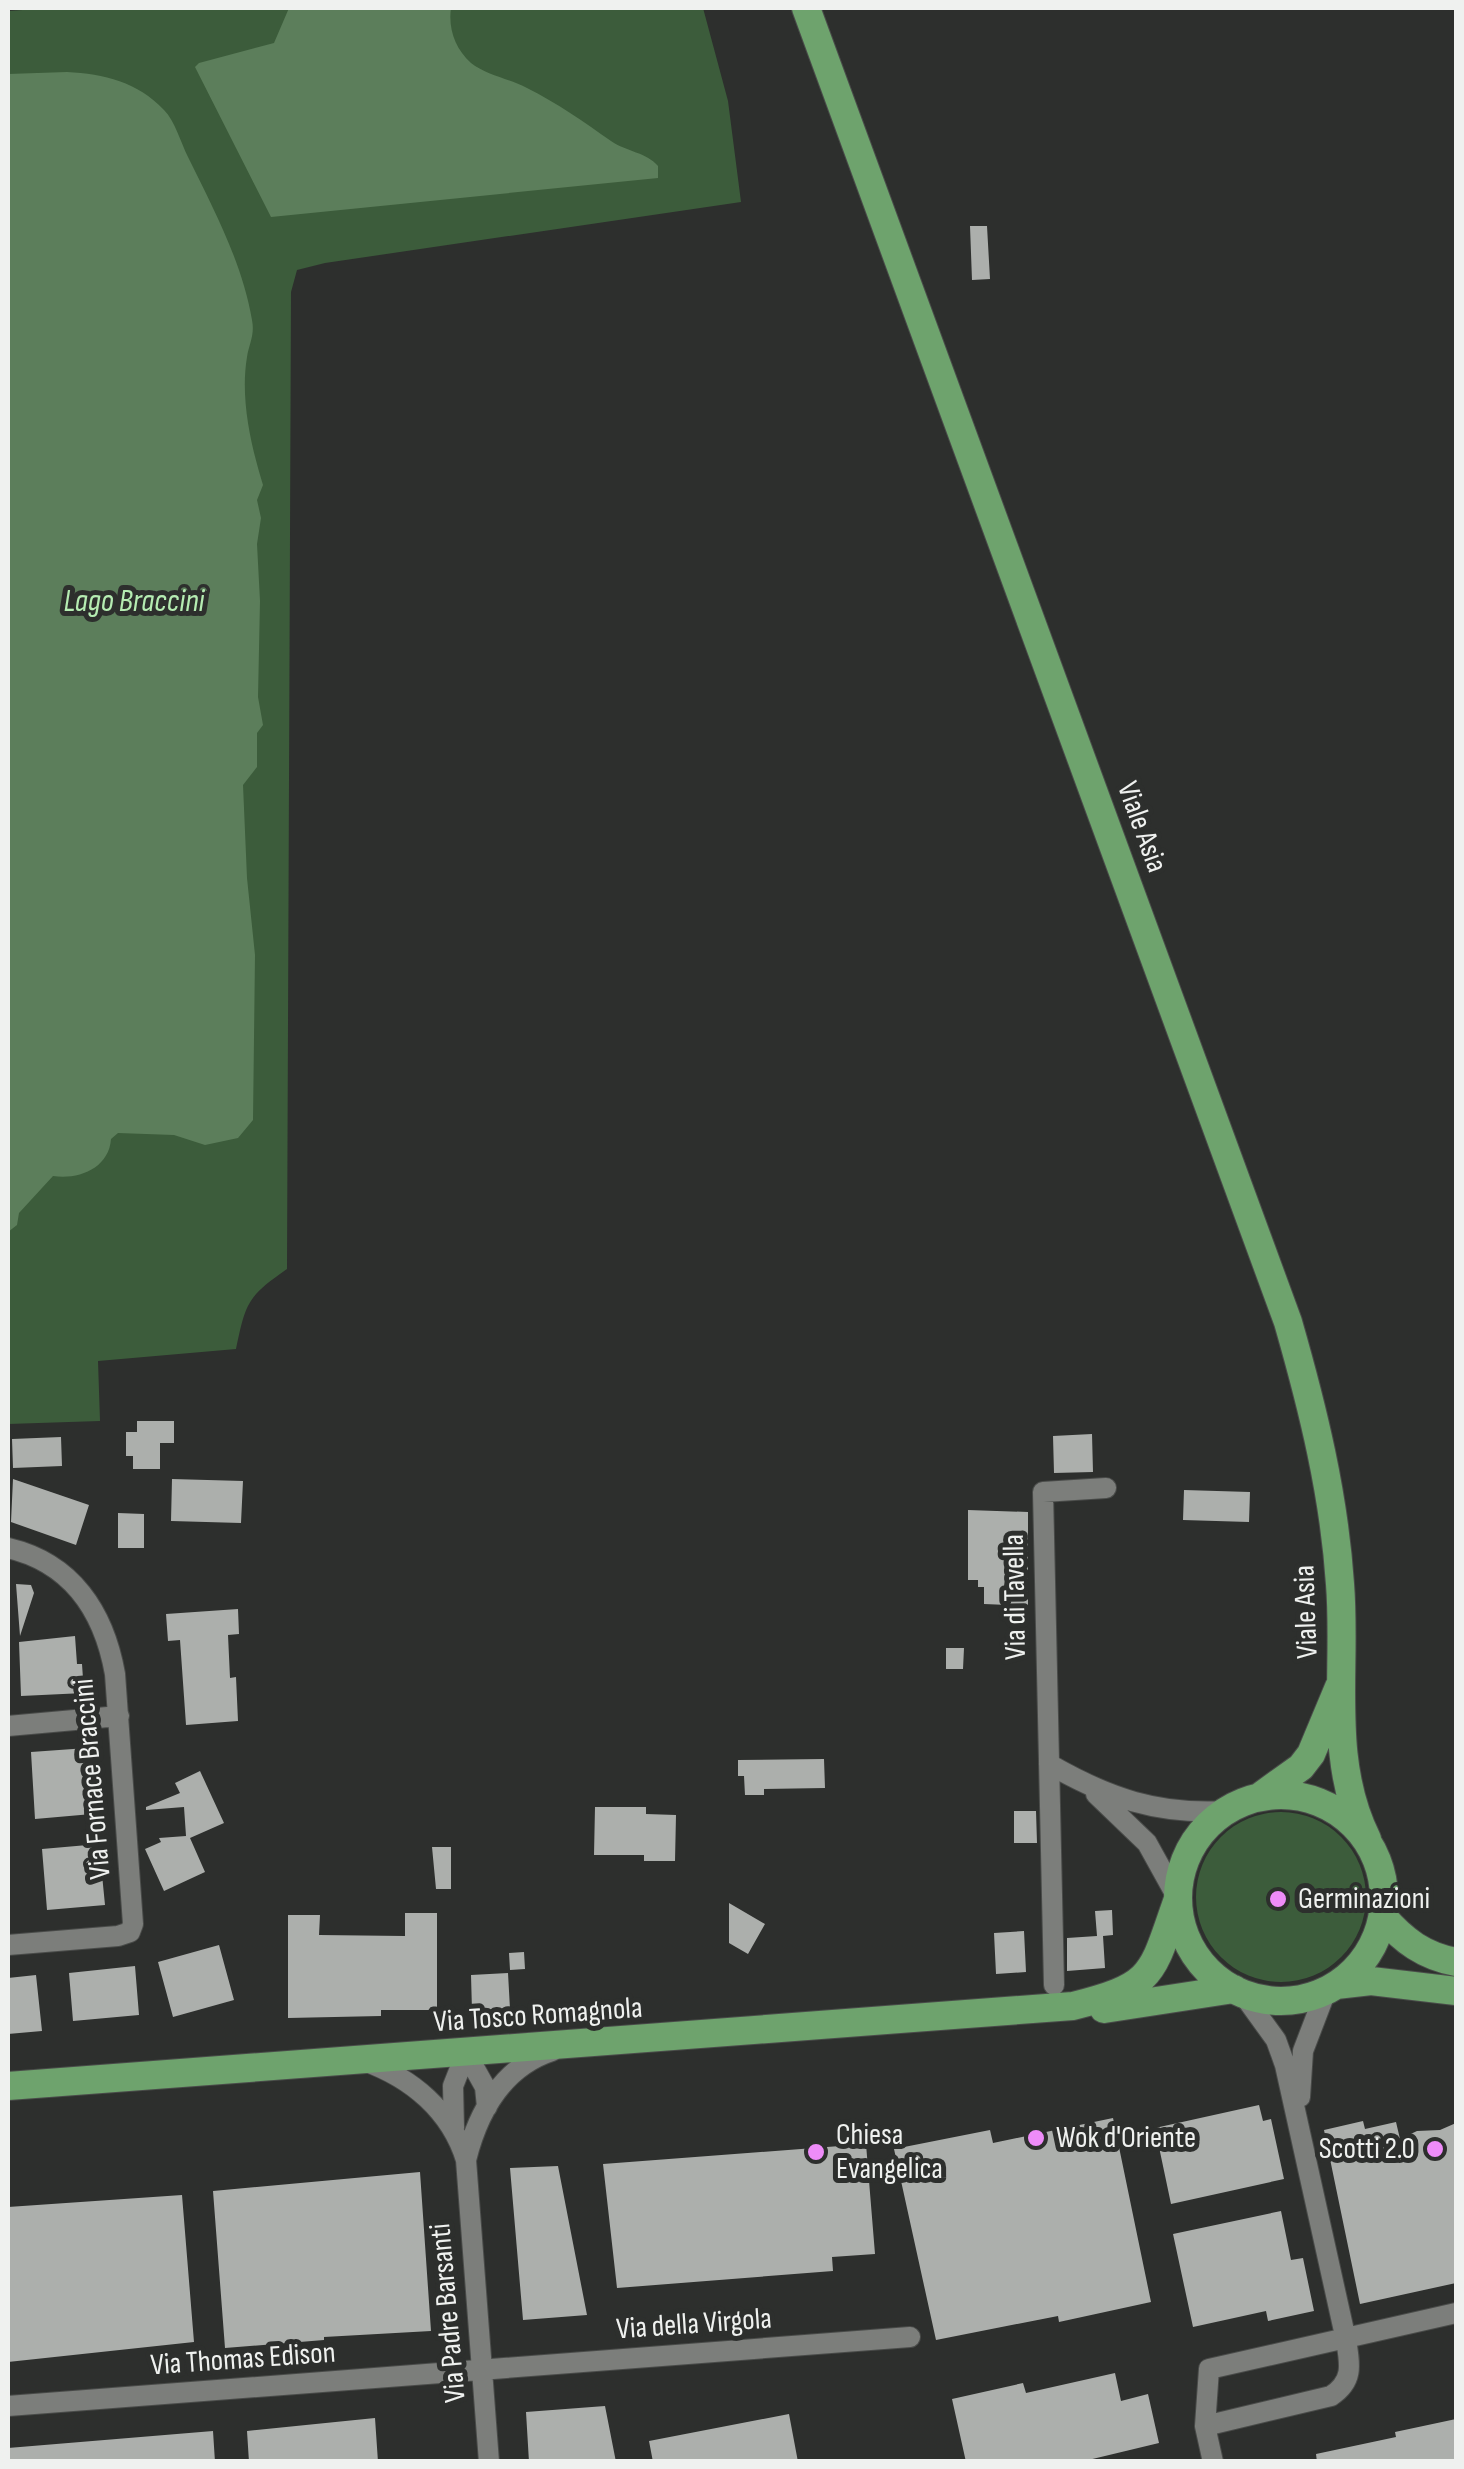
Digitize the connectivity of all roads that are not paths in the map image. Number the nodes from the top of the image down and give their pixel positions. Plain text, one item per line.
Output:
1 (806, 8) edge
2 (1106, 1488) dead end
3 (8, 1548) edge
4 (1340, 1686) junction
5 (119, 1716) junction
6 (8, 1726) edge
7 (1049, 1764) junction
8 (1087, 1786) junction
9 (1259, 1797) junction
10 (1226, 1811) junction
11 (1367, 1839) junction
12 (1178, 1899) junction
13 (1383, 1917) junction
14 (8, 1945) edge
15 (1456, 1962) edge
16 (1330, 1988) junction
17 (1238, 1991) junction
18 (1456, 1992) edge
19 (1063, 1996) junction
20 (570, 2046) junction
21 (466, 2053) junction
22 (361, 2060) junction
23 (8, 2086) edge
24 (486, 2107) junction
25 (1300, 2124) junction
26 (454, 2129) junction
27 (466, 2160) junction
28 (1456, 2313) edge
29 (910, 2337) dead end
30 (1346, 2340) junction
31 (483, 2370) junction
32 (8, 2406) edge
33 (1205, 2426) junction
34 (489, 2462) edge
35 (1212, 2462) edge

1 - 4 main road, Viale Asia
2 - 7 street, Via di Tavella
3 - 5 street, Via Fornace Braccini
4 - 9 main road
4 - 11 main road, Viale Asia
5 - 6 street
5 - 14 street, Via Fornace Braccini
7 - 8 street
7 - 19 street, Via di Tavella
8 - 10 street
8 - 12 street
9 - 10 main road
9 - 11 main road
10 - 12 main road
11 - 13 main road
12 - 17 main road
12 - 19 main road, Via Tosco Romagnola
13 - 15 main road
13 - 16 main road
16 - 17 main road
16 - 18 main road
16 - 25 street
17 - 19 main road, Via Tosco Romagnola
17 - 25 street
19 - 20 main road, Via Tosco Romagnola
20 - 21 main road, Via Tosco Romagnola
20 - 24 street, Via Padre Barsanti
21 - 22 main road, Via Tosco Romagnola
21 - 24 street
21 - 26 street, Via Padre Barsanti
22 - 23 main road, Via Tosco Romagnola
22 - 26 street, Via Padre Barsanti
24 - 27 street, Via Padre Barsanti
25 - 30 street
26 - 27 street, Via Padre Barsanti
27 - 31 street, Via Padre Barsanti
28 - 30 street
29 - 31 street, Via della Virgola
30 - 33 street
30 - 33 street
31 - 32 street, Via Thomas Edison
31 - 34 street, Via Padre Barsanti
33 - 35 street

